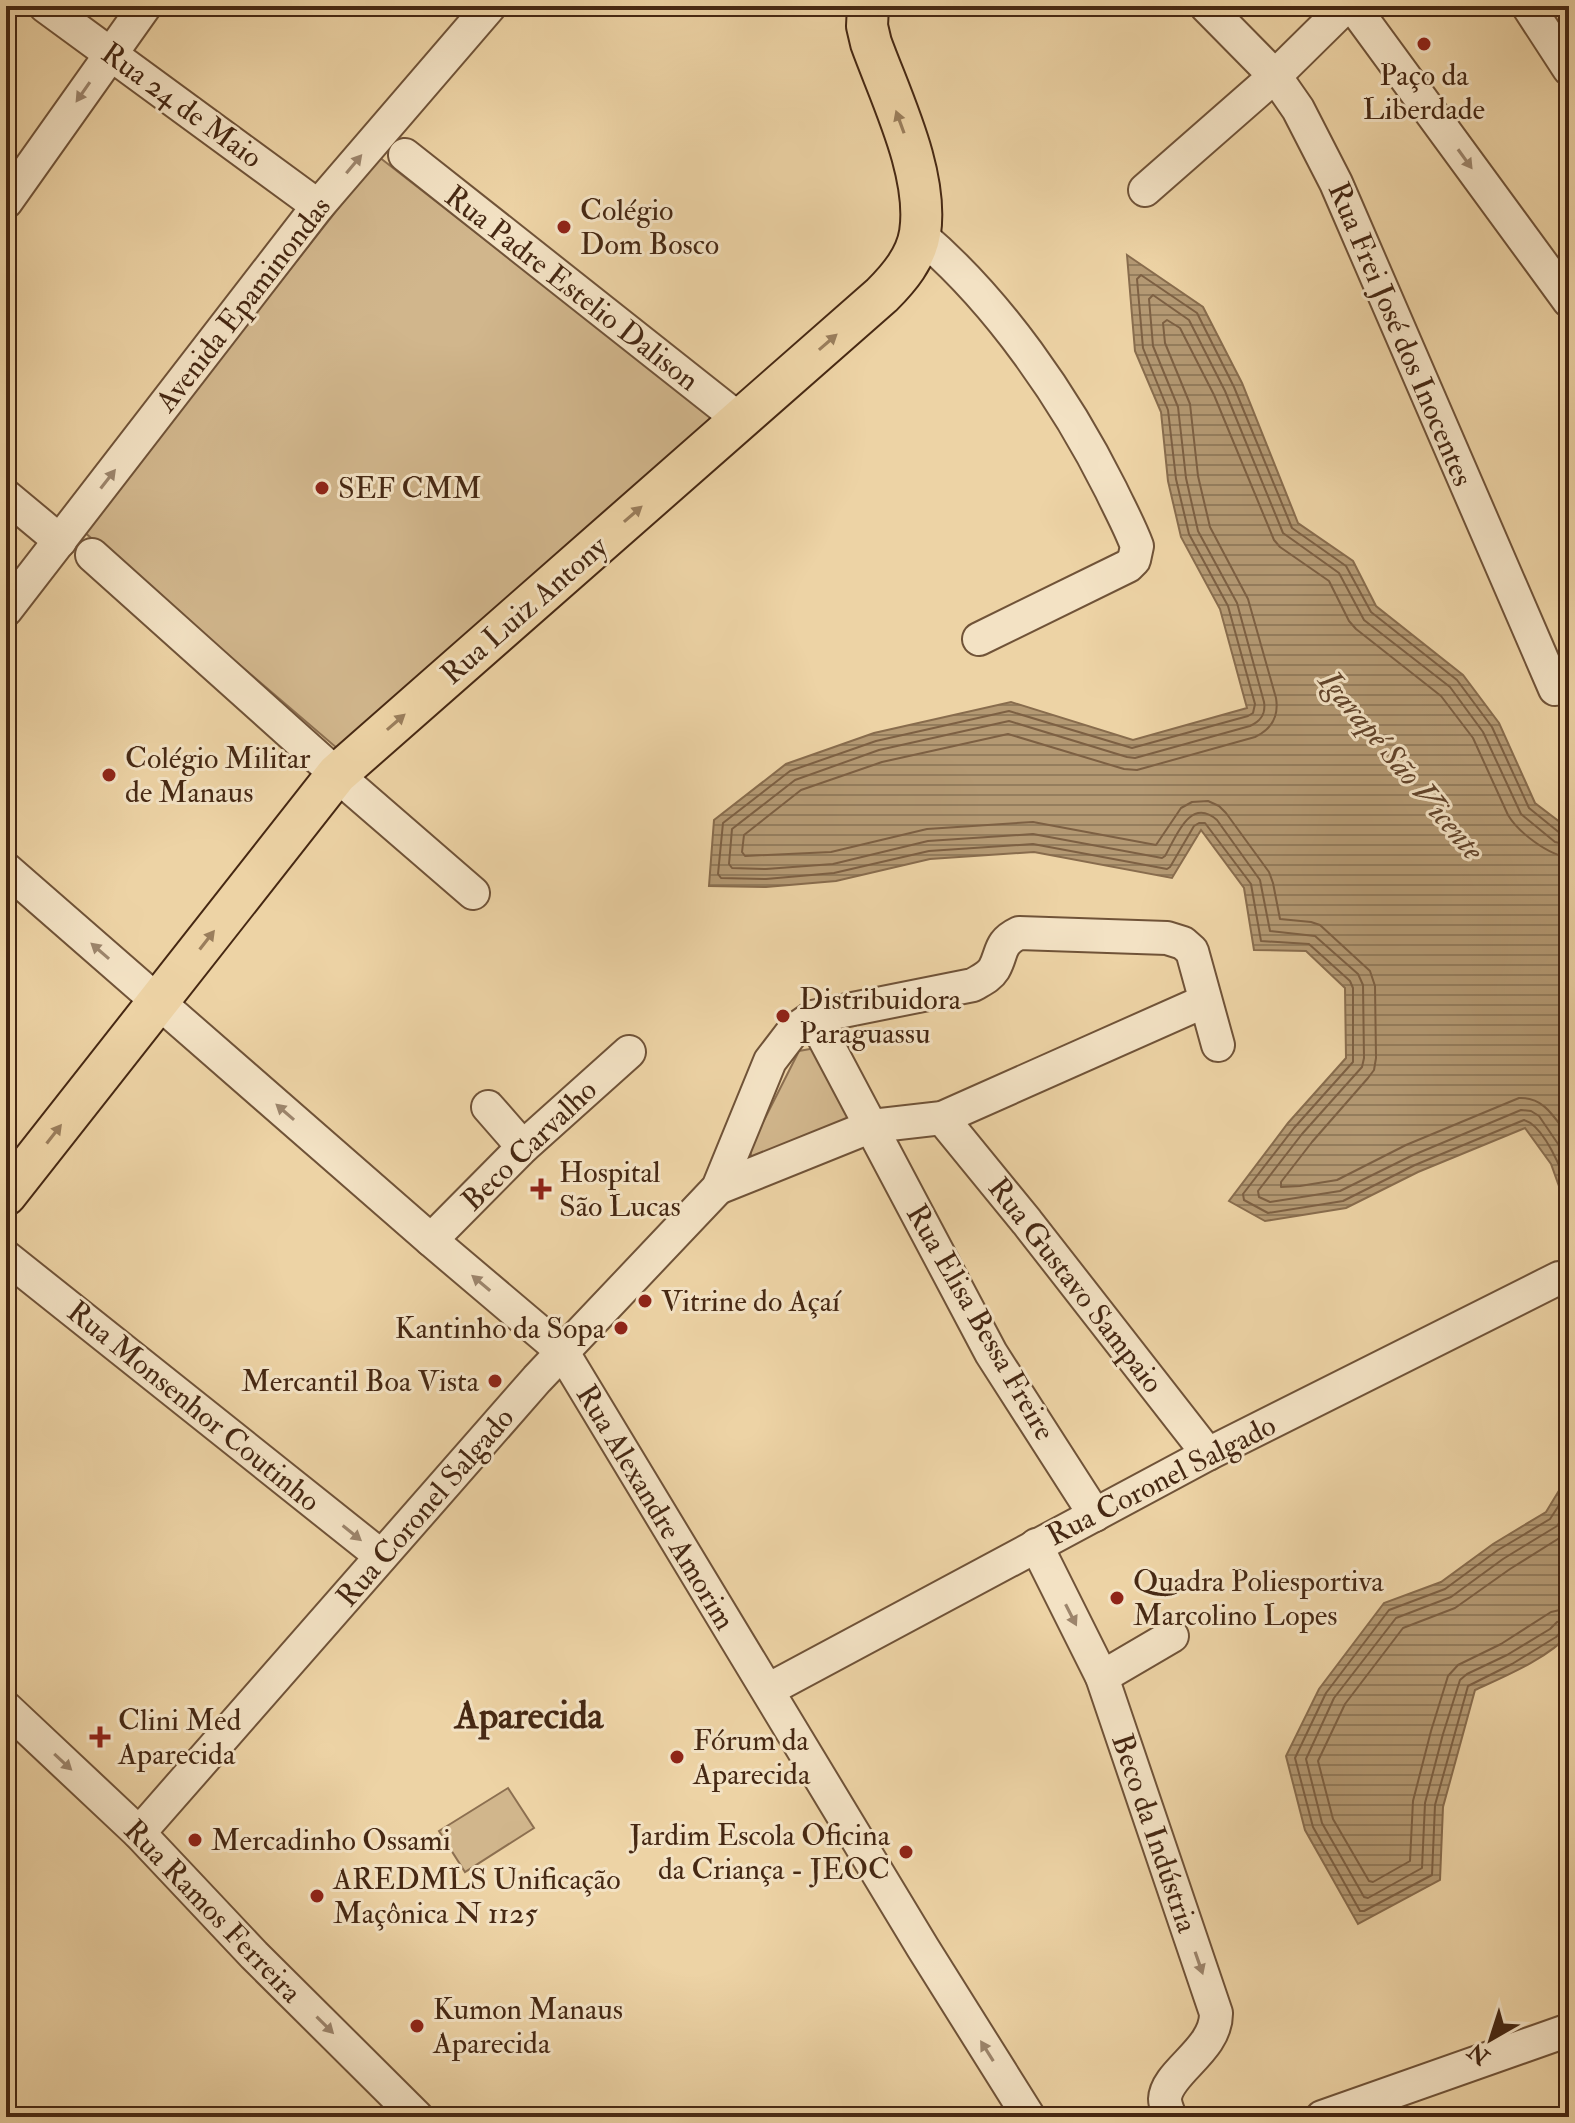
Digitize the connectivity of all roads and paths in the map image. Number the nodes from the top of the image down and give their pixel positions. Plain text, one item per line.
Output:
1 (45, 6) edge
2 (145, 6) edge
3 (490, 6) edge
4 (1206, 6) edge
5 (1346, 6) edge
6 (1353, 6) edge
7 (1528, 6) edge
8 (866, 7) edge
9 (111, 53) junction
10 (1569, 69) edge
11 (1275, 76) junction
12 (405, 155) dead end
13 (1145, 190) dead end
14 (6, 202) edge
15 (318, 206) junction
16 (920, 235) junction
17 (1569, 301) edge
18 (740, 420) junction
19 (6, 496) edge
20 (60, 541) junction
21 (92, 555) dead end
22 (6, 610) edge
23 (979, 639) dead end
24 (1555, 689) dead end
25 (337, 774) junction
26 (6, 869) edge
27 (473, 893) dead end
28 (1205, 1001) junction
29 (159, 1002) junction
30 (813, 1017) junction
31 (1218, 1045) dead end
32 (629, 1052) dead end
33 (488, 1107) dead end
34 (942, 1118) junction
35 (872, 1126) junction
36 (523, 1147) junction
37 (718, 1188) junction
38 (6, 1195) edge
39 (431, 1240) junction
40 (6, 1257) edge
41 (1559, 1278) dead end
42 (562, 1351) junction
43 (1208, 1454) junction
44 (1095, 1515) junction
45 (1036, 1545) junction
46 (381, 1556) junction
47 (1172, 1636) dead end
48 (1102, 1677) junction
49 (768, 1690) junction
50 (6, 1708) edge
51 (139, 1833) junction
52 (1569, 2030) edge
53 (417, 2117) edge
54 (1029, 2117) edge
55 (1170, 2117) edge
56 (1322, 2117) edge

1 - 9 street, Rua 24 de Maio
2 - 9 street
15 -> 3 street, Avenida Epaminondas
4 - 11 street, Rua Frei José dos Inocentes
5 - 11 street
6 -> 17 street
7 - 10 street
16 -> 8 main road, Rua Luiz Antony
9 -> 14 street
9 - 15 street, Rua 24 de Maio
11 - 13 street
11 - 24 street, Rua Frei José dos Inocentes
12 - 18 street, Rua Padre Estelio Dalison
20 -> 15 street, Avenida Epaminondas
18 -> 16 main road, Rua Luiz Antony
16 - 23 street
25 -> 18 main road, Rua Luiz Antony
19 - 20 street
20 - 22 street, Avenida Epaminondas
21 - 25 street
25 - 27 street
29 -> 25 main road, Rua Luiz Antony
29 -> 26 street, Rua Alexandre Amorim
28 - 30 street
28 - 31 street
28 - 34 street
38 -> 29 main road, Rua Luiz Antony
39 -> 29 street, Rua Alexandre Amorim
30 - 35 street, Rua Elisa Bessa Freire
30 - 37 street
32 - 36 street, Beco Carvalho
33 - 36 street
34 - 35 street
34 - 43 street, Rua Gustavo Sampaio
35 - 37 street
35 - 44 street, Rua Elisa Bessa Freire
36 - 39 street, Beco Carvalho
37 - 42 street, Rua Coronel Salgado
42 -> 39 street, Rua Alexandre Amorim
40 -> 46 street, Rua Monsenhor Coutinho
41 - 43 street, Rua Coronel Salgado
42 - 46 street, Rua Coronel Salgado
42 - 49 street, Rua Alexandre Amorim
43 - 44 street, Rua Coronel Salgado
44 - 45 street, Rua Coronel Salgado
45 -> 48 street, Beco da Indústria
45 - 49 street, Rua Coronel Salgado
46 - 51 street, Rua Coronel Salgado
47 - 48 street
48 -> 55 street, Beco da Indústria
54 -> 49 street, Rua Alexandre Amorim
50 -> 51 street, Rua Ramos Ferreira
51 -> 53 street, Rua Ramos Ferreira
52 - 56 street

